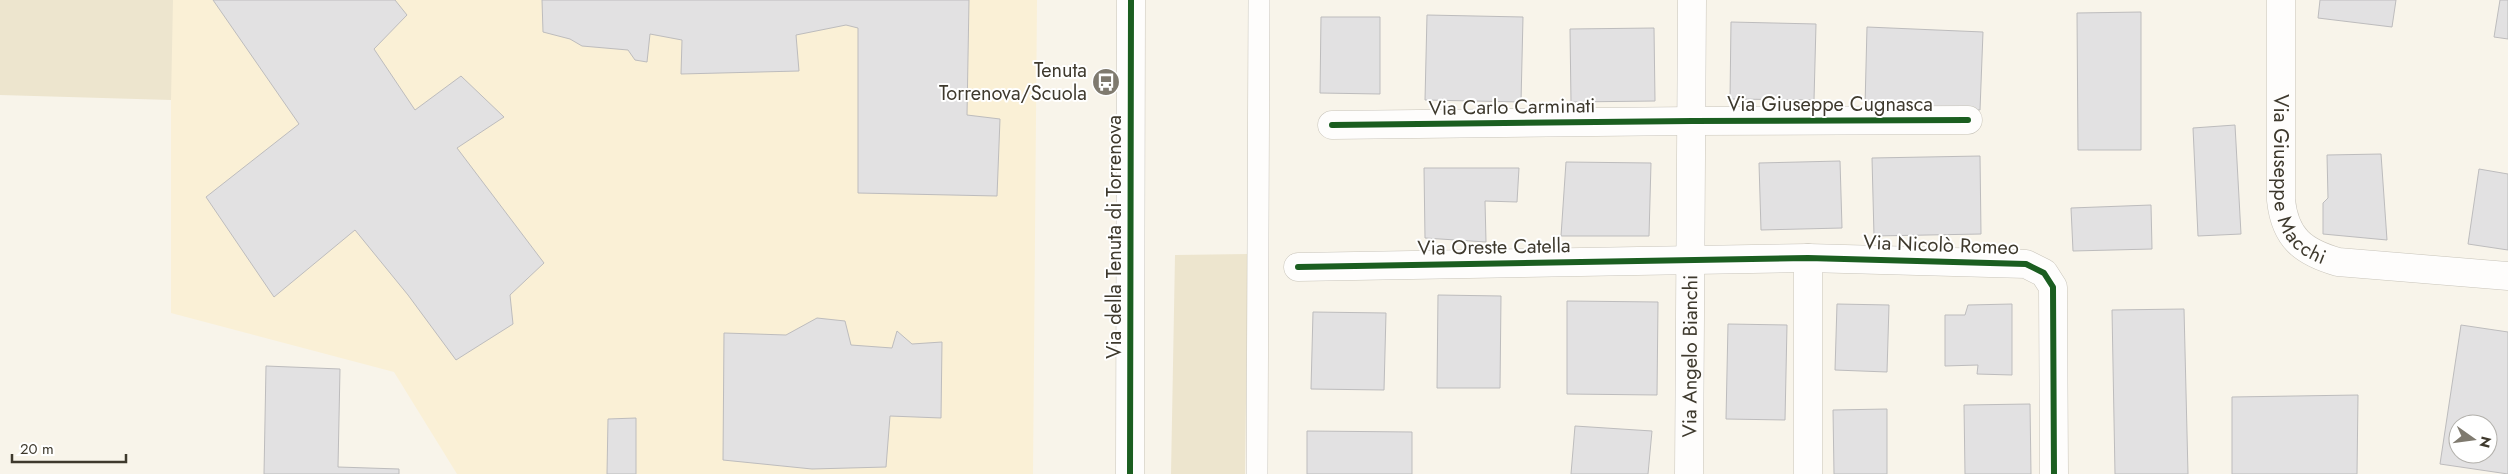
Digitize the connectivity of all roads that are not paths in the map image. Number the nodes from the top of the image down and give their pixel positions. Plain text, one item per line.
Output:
1 (1131, 0) edge
2 (1259, 0) edge
3 (1692, 0) edge
4 (2281, 0) edge
5 (1968, 120) dead end
6 (1692, 121) junction
7 (1332, 126) dead end
8 (1808, 258) junction
9 (1690, 259) junction
10 (1298, 267) dead end
11 (2508, 276) edge
12 (1130, 474) edge
13 (1257, 474) edge
14 (1689, 474) edge
15 (1808, 474) edge
16 (2054, 474) edge

1 - 12 street, Via della Tenuta di Torrenova
2 - 13 lane
3 - 6 street, Via Angelo Bianchi
4 - 11 street, Via Giuseppe Macchi
5 - 6 street, Via Giuseppe Cugnasca
6 - 7 street, Via Carlo Carminati
6 - 9 street, Via Angelo Bianchi
8 - 9 street, Via Nicolò Romeo
8 - 15 street
8 - 16 street, Via Nicolò Romeo
9 - 10 street, Via Oreste Catella
9 - 14 street, Via Angelo Bianchi

